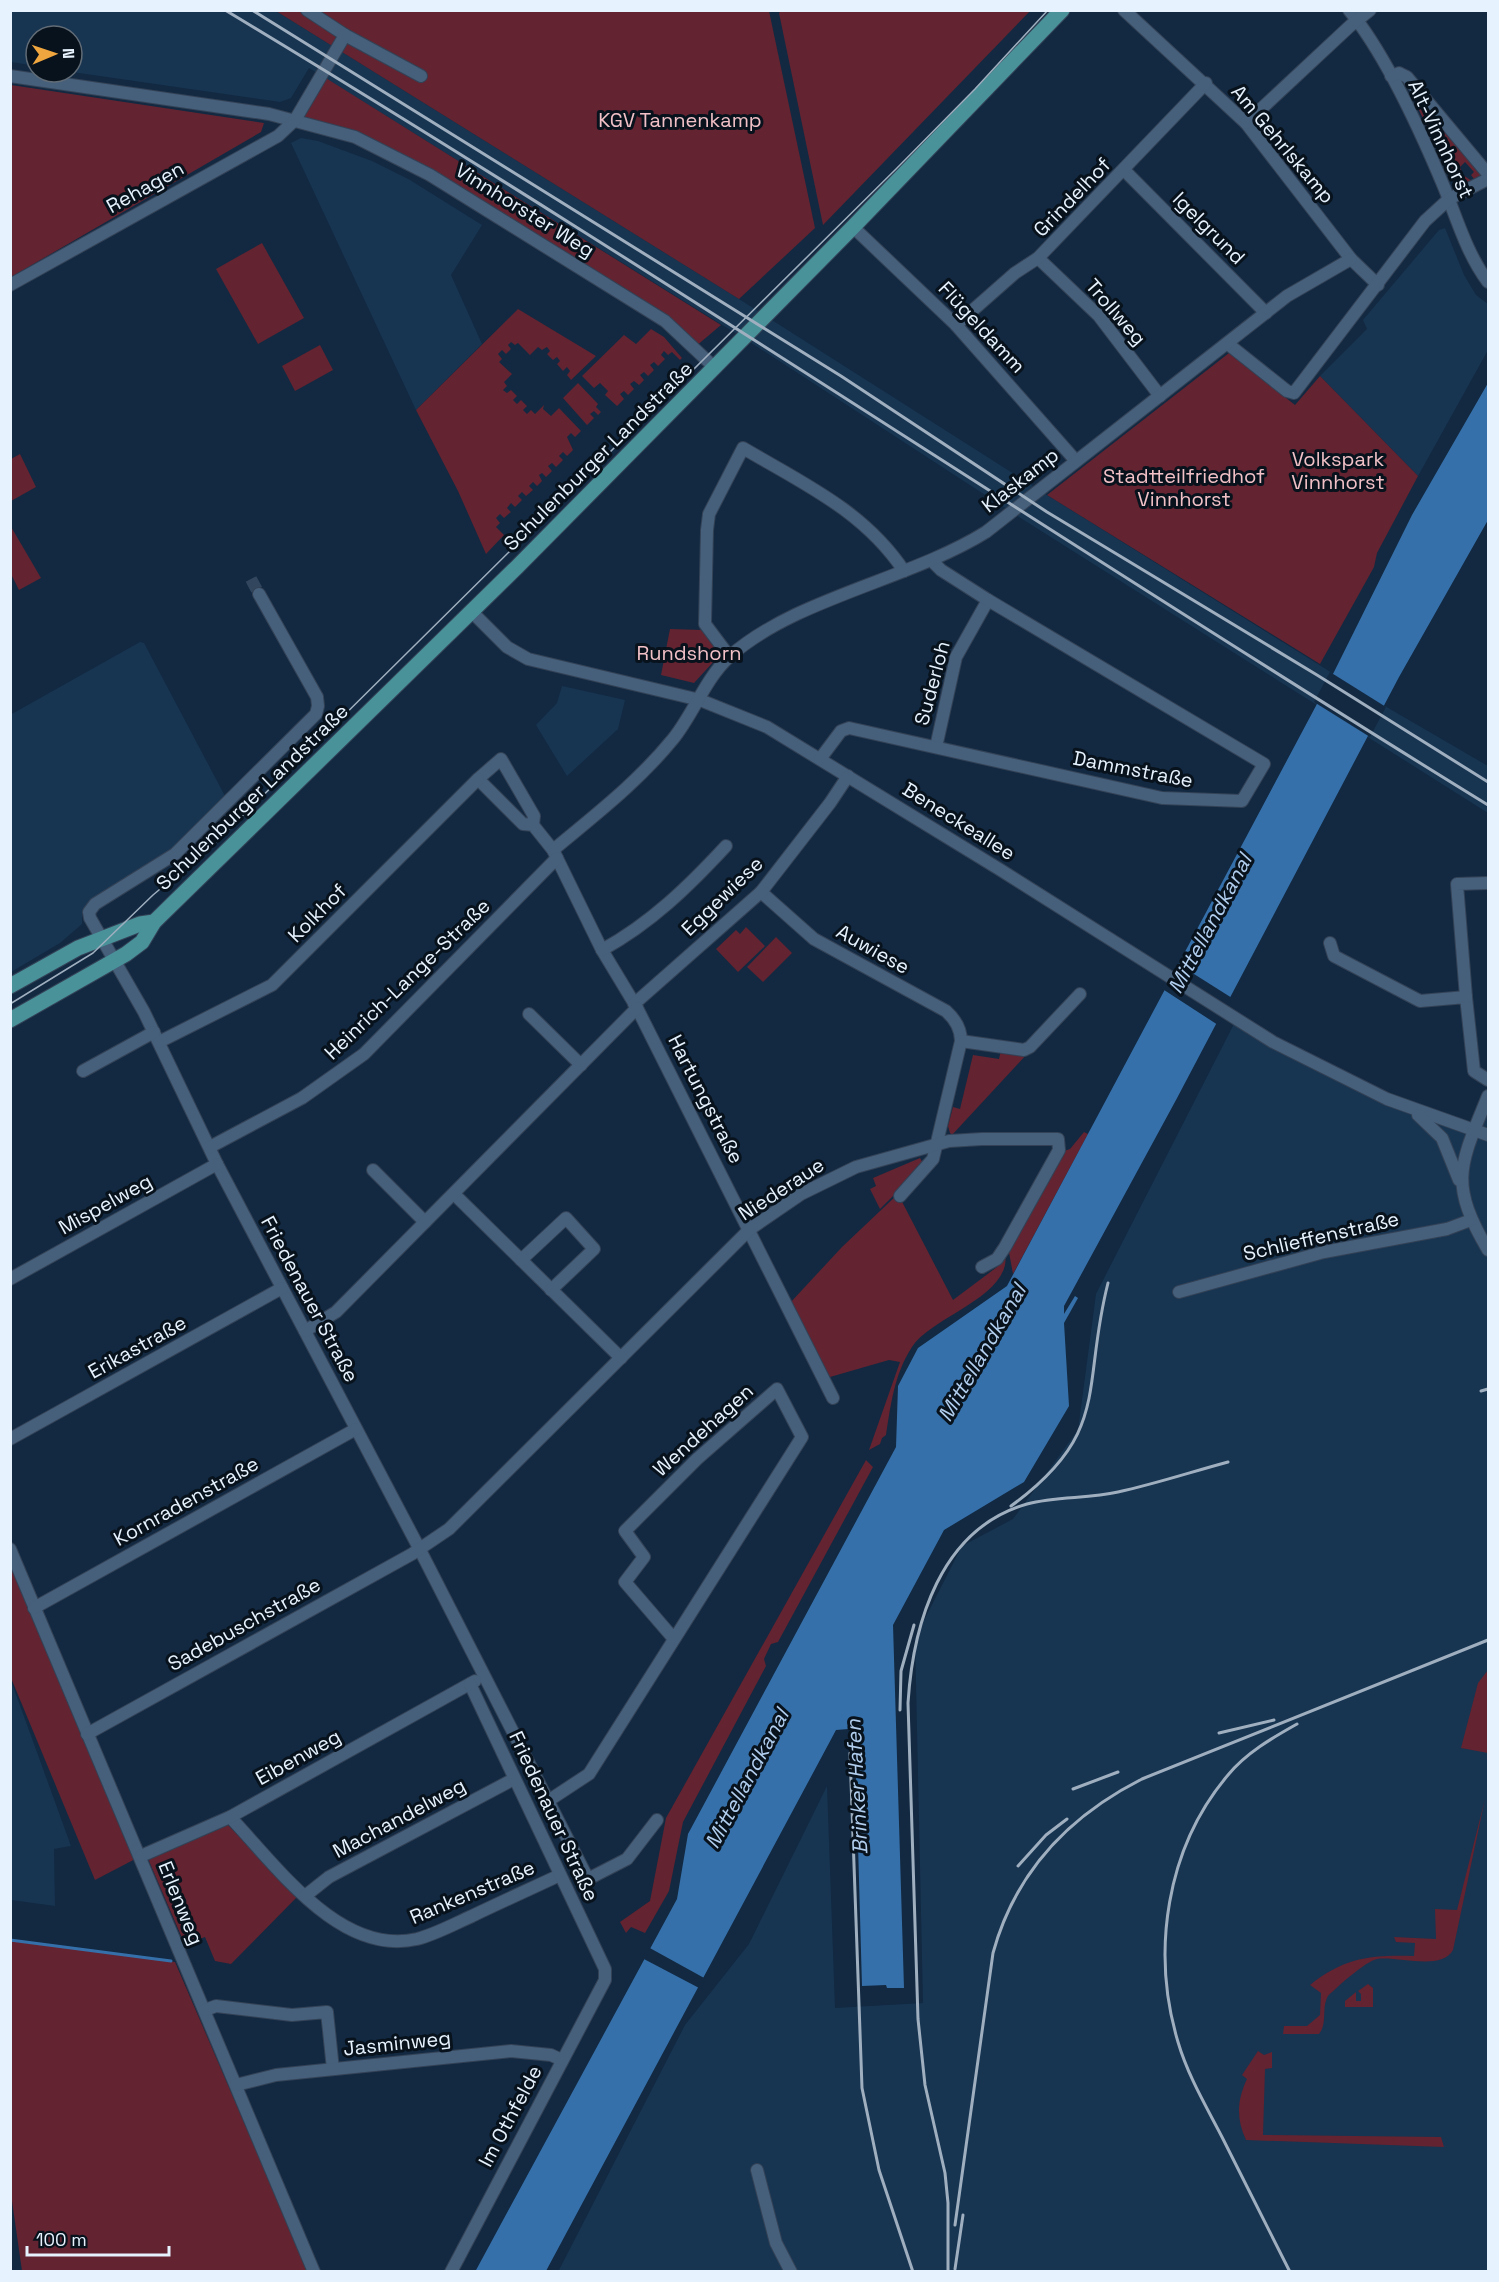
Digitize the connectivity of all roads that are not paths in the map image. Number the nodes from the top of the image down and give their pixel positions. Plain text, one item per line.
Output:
1 (307, 10) edge
2 (1062, 10) edge
3 (1124, 10) edge
4 (1349, 10) edge
5 (1370, 10) edge
6 (1358, 21) junction
7 (345, 35) junction
8 (10, 75) edge
9 (422, 76) dead end
10 (1391, 76) junction
11 (1206, 83) junction
12 (295, 120) junction
13 (1246, 123) junction
14 (1125, 171) junction
15 (1488, 177) edge
16 (1449, 199) junction
17 (854, 227) junction
18 (1038, 258) junction
19 (1351, 259) junction
20 (1488, 282) edge
21 (10, 285) edge
22 (1378, 285) junction
23 (1266, 313) junction
24 (956, 325) junction
25 (1228, 344) junction
26 (714, 367) junction
27 (1160, 396) junction
28 (1076, 461) junction
29 (932, 561) junction
30 (904, 571) junction
31 (259, 594) tunnel mouth
32 (988, 600) junction
33 (472, 612) junction
34 (729, 656) junction
35 (699, 700) junction
36 (936, 747) junction
37 (820, 759) junction
38 (848, 776) junction
39 (478, 779) junction
40 (528, 824) junction
41 (726, 846) dead end
42 (555, 854) junction
43 (1488, 883) edge
44 (761, 892) junction
45 (154, 922) junction
46 (100, 940) junction
47 (1330, 943) dead end
48 (602, 950) junction
49 (114, 962) junction
50 (10, 986) edge
51 (1080, 994) dead end
52 (1466, 998) junction
53 (636, 1006) junction
54 (529, 1014) dead end
55 (10, 1020) edge
56 (156, 1037) junction
57 (961, 1041) junction
58 (581, 1065) junction
59 (83, 1071) dead end
60 (1488, 1080) edge
61 (1488, 1096) edge
62 (1410, 1109) junction
63 (1474, 1132) junction
64 (1488, 1135) edge
65 (937, 1144) junction
66 (210, 1147) junction
67 (218, 1164) junction
68 (373, 1170) dead end
69 (1462, 1190) junction
70 (454, 1194) junction
71 (900, 1196) dead end
72 (1471, 1220) junction
73 (425, 1222) junction
74 (750, 1229) junction
75 (1488, 1250) edge
76 (521, 1260) junction
77 (982, 1267) dead end
78 (10, 1279) edge
79 (282, 1288) junction
80 (551, 1290) junction
81 (1179, 1292) dead end
82 (305, 1330) junction
83 (621, 1358) junction
84 (833, 1398) dead end
85 (356, 1429) junction
86 (10, 1439) edge
87 (419, 1548) junction
88 (10, 1549) edge
89 (34, 1608) junction
90 (674, 1639) junction
91 (484, 1677) junction
92 (470, 1684) junction
93 (87, 1734) junction
94 (514, 1779) junction
95 (548, 1802) junction
96 (230, 1817) junction
97 (657, 1820) dead end
98 (141, 1856) junction
99 (560, 1875) junction
100 (305, 1896) junction
101 (605, 1980) joint
102 (205, 2010) junction
103 (562, 2060) junction
104 (333, 2069) junction
105 (236, 2085) junction
106 (757, 2170) dead end
107 (314, 2271) edge
108 (451, 2271) edge
109 (790, 2271) edge

1 - 7 street
2 - 17 main road, Schulenburger Landstraße
3 - 11 street, Am Gehrlskamp
4 - 6 street, Alt-Vinnhorst
5 - 6 street
6 - 10 street, Alt-Vinnhorst
6 - 13 street
7 - 9 street
7 - 12 street
8 - 12 street, Vinnhorster Weg
10 - 15 street, Alt-Vinnhorst
10 - 16 street, Alt-Vinnhorst
11 - 13 street, Am Gehrlskamp
11 - 14 street, Grindelhof
12 - 21 street, Rehagen
12 - 26 street, Vinnhorster Weg
13 - 19 street, Am Gehrlskamp
14 - 18 street, Grindelhof
14 - 23 street, Igelgrund
15 - 16 street
16 - 20 street, Alt-Vinnhorst
16 - 22 street
17 - 24 street, Flügeldamm
17 - 26 main road, Schulenburger Landstraße
18 - 24 street, Grindelhof
18 - 27 street, Trollweg
19 - 22 street, Am Gehrlskamp
19 - 23 street, Klaskamp
22 - 25 street
23 - 25 street, Klaskamp
24 - 28 street, Flügeldamm
25 - 27 street, Klaskamp
26 - 33 main road, Schulenburger Landstraße
27 - 28 street, Klaskamp
28 - 29 street, Klaskamp
29 - 30 street, Klaskamp
29 - 32 street, Dammstraße
30 - 34 street, Klaskamp
30 - 34 street
31 - 46 street, Schulenburger Landstraße
32 - 36 street, Suderloh
32 - 36 street, Dammstraße
33 - 35 street, Beneckeallee
33 - 45 main road, Schulenburger Landstraße
34 - 35 street, Klaskamp
35 - 37 street, Beneckeallee
35 - 42 street, Heinrich-Lange-Straße
36 - 37 street, Dammstraße
37 - 38 street, Beneckeallee
38 - 44 street, Eggewiese
38 - 62 street, Beneckeallee
39 - 40 street, Hartungstraße
39 - 40 street, Hartungstraße
39 - 56 street, Kolkhof
40 - 42 street, Hartungstraße
41 - 48 street
42 - 48 street, Hartungstraße
42 - 66 street, Heinrich-Lange-Straße
43 - 52 street
44 - 53 street, Eggewiese
44 - 57 street, Auwiese
45 - 46 main road, Schulenburger Landstraße
45 - 49 main road, Schulenburger Landstraße
46 - 49 street, Friedenauer Straße
46 - 50 main road, Schulenburger Landstraße
47 - 52 street
48 - 53 street, Hartungstraße
49 - 55 main road, Schulenburger Landstraße
49 - 56 street, Friedenauer Straße
51 - 57 street
52 - 60 street
53 - 58 street, Eggewiese
53 - 74 street, Hartungstraße
54 - 58 street
56 - 59 street, Kolkhof
56 - 66 street, Friedenauer Straße
57 - 65 street
58 - 70 street, Eggewiese
61 - 63 street
62 - 63 street, Beneckeallee
62 - 69 street, Beneckeallee
63 - 64 street, Beneckeallee
63 - 69 street
65 - 71 street
65 - 74 street, Niederaue
65 - 77 street, Niederaue
66 - 67 street, Friedenauer Straße
67 - 78 street, Mispelweg
67 - 79 street, Friedenauer Straße
68 - 73 street
69 - 72 street, Beneckeallee
70 - 73 street, Eggewiese
70 - 76 street
72 - 75 street, Beneckeallee
72 - 81 street, Schlieffenstraße
73 - 82 street, Eggewiese
74 - 83 street, Niederaue
74 - 84 street, Hartungstraße
76 - 80 street
76 - 80 street
79 - 82 street, Friedenauer Straße
79 - 86 street, Erikastraße
80 - 83 street
82 - 85 street, Friedenauer Straße
83 - 87 street, Niederaue
85 - 87 street, Friedenauer Straße
85 - 89 street, Kornradenstraße
87 - 91 street, Friedenauer Straße
87 - 93 street, Sadebuschstraße
88 - 89 street, Erlenweg
89 - 93 street, Erlenweg
90 - 90 street, Wendehagen
90 - 95 street, Wendehagen
91 - 92 street
91 - 95 street, Friedenauer Straße
92 - 94 street, Friedenauer Straße
92 - 96 street, Eibenweg
93 - 98 street, Erlenweg
94 - 99 street, Friedenauer Straße
94 - 100 street, Machandelweg
95 - 97 street, Friedenauer Straße
96 - 98 street, Eibenweg
96 - 100 street, Rankenstraße
98 - 102 street, Erlenweg
99 - 100 street, Rankenstraße
99 - 101 street, Friedenauer Straße
101 - 103 street, Im Othfelde
102 - 104 street
102 - 105 street, Erlenweg
103 - 104 street, Jasminweg
103 - 108 street, Im Othfelde
104 - 105 street, Jasminweg
105 - 107 street, Erlenweg
106 - 109 street

